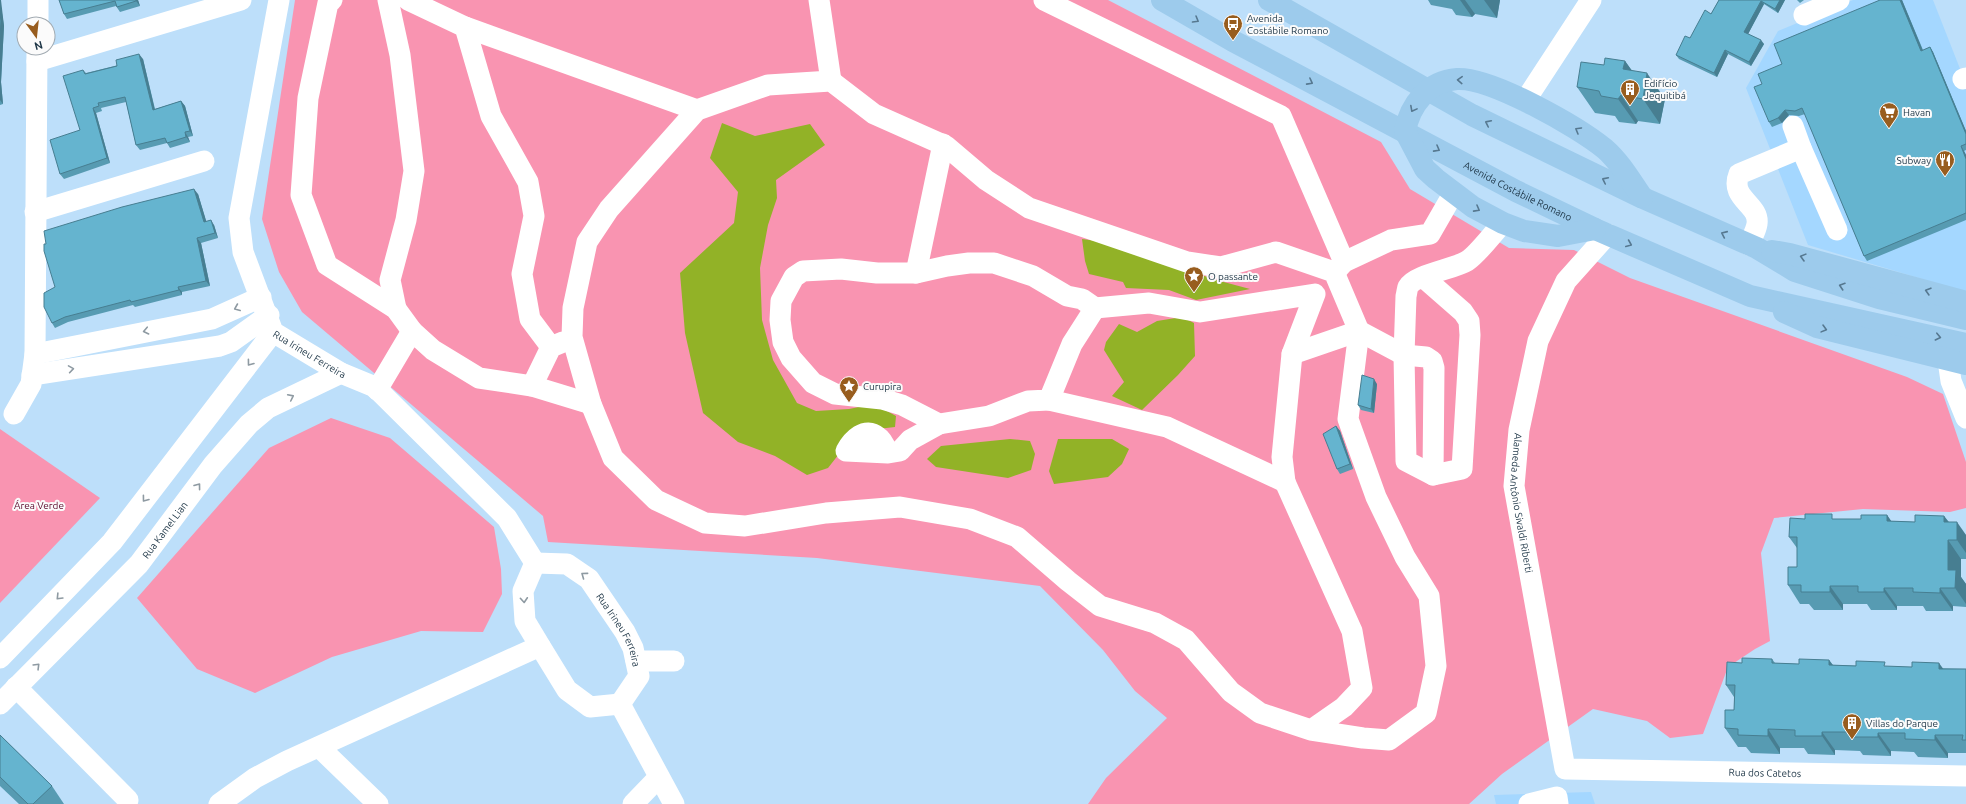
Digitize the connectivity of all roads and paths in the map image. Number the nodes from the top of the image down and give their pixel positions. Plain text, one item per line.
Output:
1 (38, 0) edge
2 (241, 0) edge
3 (279, 0) edge
4 (332, 0) edge
5 (388, 0) edge
6 (408, 0) edge
7 (819, 0) edge
8 (1044, 0) edge
9 (1162, 0) edge
10 (1269, 0) edge
11 (1591, 0) edge
12 (1839, 0) edge
13 (1804, 15) dead end
14 (38, 16) edge
15 (465, 27) junction
16 (56, 49) edge
17 (37, 56) edge
18 (831, 81) junction
19 (1427, 91) junction
20 (1526, 101) junction
21 (698, 110) junction
22 (1793, 126) dead end
23 (1405, 131) junction
24 (943, 144) junction
25 (1801, 148) junction
26 (204, 162) dead end
27 (1453, 194) junction
28 (1643, 198) junction
29 (35, 212) junction
30 (1503, 223) junction
31 (1837, 230) dead end
32 (1601, 232) junction
33 (1753, 247) junction
34 (1339, 267) junction
35 (916, 274) junction
36 (1422, 277) junction
37 (1315, 294) junction
38 (1750, 296) junction
39 (1966, 302) edge
40 (1095, 308) junction
41 (396, 309) junction
42 (268, 315) junction
43 (1966, 319) edge
44 (174, 325) junction
45 (412, 331) junction
46 (1359, 331) junction
47 (572, 337) junction
48 (1966, 344) edge
49 (551, 347) junction
50 (35, 354) junction
51 (166, 354) junction
52 (1292, 354) junction
53 (1404, 355) junction
54 (1957, 362) edge
55 (341, 373) junction
56 (32, 375) junction
57 (532, 386) junction
58 (378, 390) junction
59 (1049, 400) junction
60 (591, 404) junction
61 (14, 414) dead end
62 (1966, 418) edge
63 (939, 424) junction
64 (186, 445) junction
65 (888, 453) dead end
66 (213, 466) junction
67 (1434, 475) junction
68 (1285, 482) junction
69 (112, 542) junction
70 (535, 563) junction
71 (139, 564) junction
72 (540, 646) junction
73 (0, 658) edge
74 (636, 660) junction
75 (674, 661) dead end
76 (16, 687) junction
77 (0, 704) edge
78 (620, 704) junction
79 (1311, 730) junction
80 (319, 747) junction
81 (1564, 769) joint
82 (1966, 776) edge
83 (659, 777) junction
84 (128, 800) dead end
85 (219, 804) edge
86 (378, 804) edge
87 (633, 804) edge
88 (674, 804) edge
89 (1528, 804) edge
90 (1558, 804) edge

1 - 14 street
2 - 16 street
3 - 42 street
4 - 41 street
5 - 41 street
6 - 15 street
7 - 18 street
8 - 34 street
9 -> 23 main road, Avenida Costábile Romano
10 - 19 main road
11 - 20 street
12 - 13 street
15 - 21 street
15 - 49 street
17 - 29 street
18 - 21 street
18 - 24 street
20 -> 19 main road
19 -> 23 main road
28 -> 19 main road
28 -> 20 main road
21 - 47 street
22 - 25 street
23 - 27 main road
23 -> 32 main road, Avenida Costábile Romano
24 - 34 street
24 - 35 street
25 - 31 street
25 - 33 street
26 - 29 street
27 -> 30 main road
27 - 34 street
33 -> 28 main road
29 - 50 street
30 - 32 main road
30 - 36 street
32 -> 38 main road, Avenida Costábile Romano
32 - 81 street, Alameda Antônio Sivaldi Riberti
39 -> 33 main road
43 -> 33 main road
34 - 37 street
34 - 46 street
35 - 40 street
35 - 63 street
36 - 53 street
36 - 67 street
37 - 40 street
37 - 52 street
38 -> 48 main road, Avenida Costábile Romano
38 -> 54 main road
40 - 59 street
41 - 45 street
42 -> 44 street
42 - 51 street
42 - 55 street, Rua Irineu Ferreira
42 -> 64 street
44 -> 50 street
44 - 51 street
45 - 57 street
45 - 58 street
46 - 52 street
46 - 53 street
46 - 79 street
47 - 49 street
47 - 60 street
49 - 57 street
50 - 56 street
56 -> 51 street
52 - 68 street
53 - 67 street
53 - 67 street
54 - 62 street
55 - 58 street, Rua Irineu Ferreira
66 -> 55 street, Rua Kamel Lian
56 - 61 street
57 - 60 street
58 - 70 street, Rua Irineu Ferreira
59 - 63 street
59 - 68 street
60 - 79 street
63 - 65 street
64 - 66 street
64 -> 69 street
71 -> 66 street, Rua Kamel Lian
68 - 79 street
69 - 71 street
69 -> 73 street
70 -> 72 street
74 -> 70 street, Rua Irineu Ferreira
76 -> 71 street, Rua Kamel Lian
72 - 78 street
72 - 80 street
74 - 75 street
74 - 78 street, Rua Irineu Ferreira
76 - 77 street, Rua Kamel Lian
76 - 84 street
78 - 83 street
80 - 85 street
80 - 86 street
81 - 82 street, Rua dos Catetos
83 - 87 street
83 - 88 street
89 - 90 street

